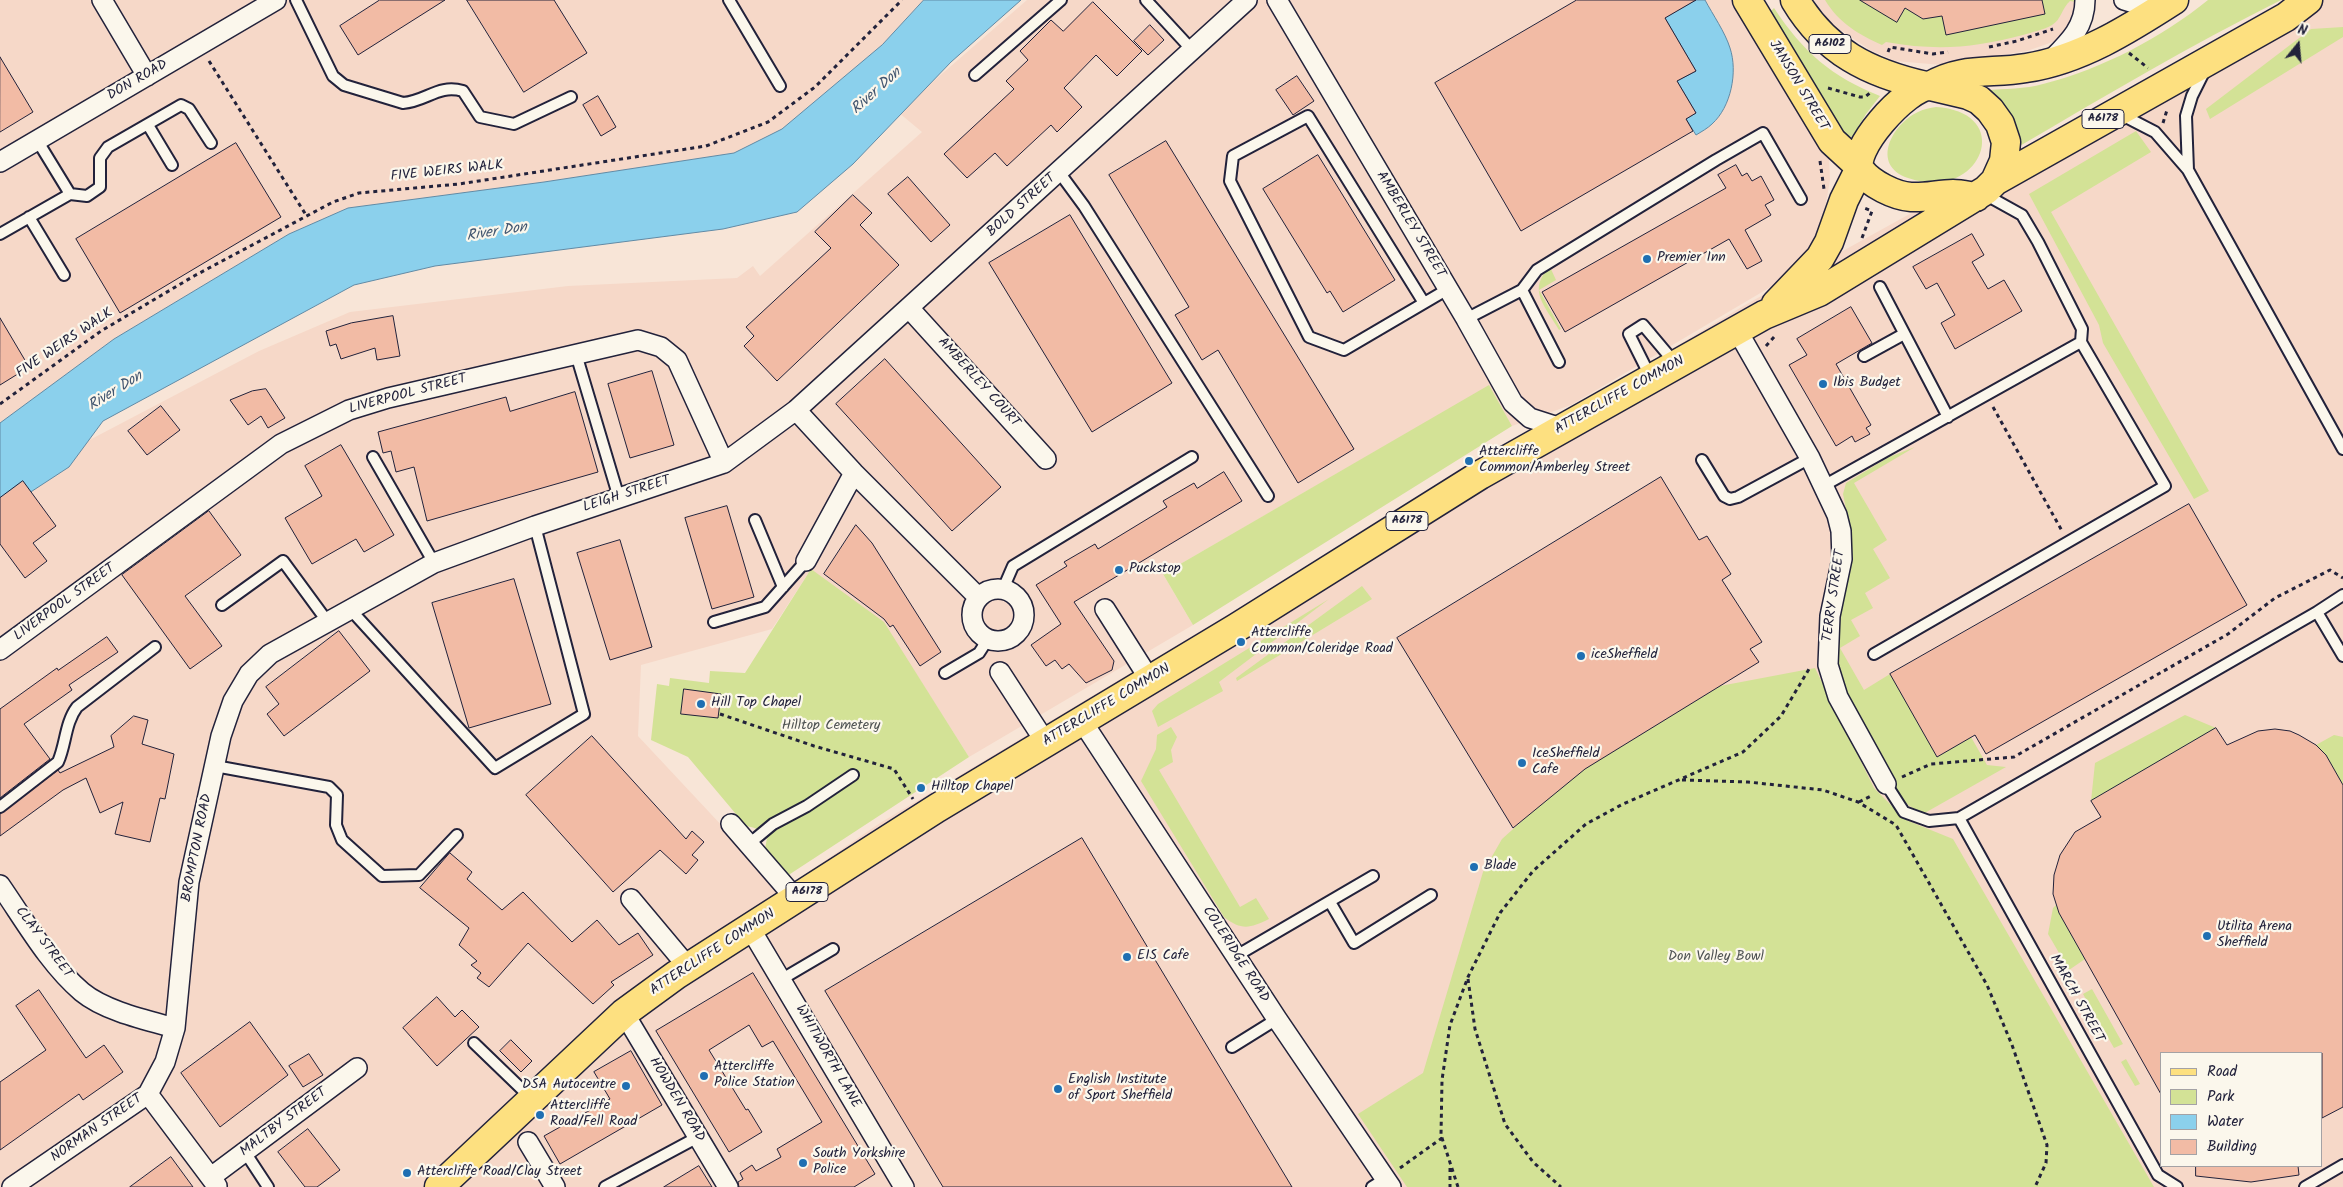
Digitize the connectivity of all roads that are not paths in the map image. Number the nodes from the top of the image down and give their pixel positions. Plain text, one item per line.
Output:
1 (102, 0) edge
2 (276, 0) edge
3 (296, 0) edge
4 (729, 0) edge
5 (1061, 0) edge
6 (1146, 0) edge
7 (1247, 0) edge
8 (1277, 0) edge
9 (1747, 0) edge
10 (1795, 0) edge
11 (2085, 0) edge
12 (2124, 0) edge
13 (2308, 0) edge
14 (2168, 3) edge
15 (1193, 51) junction
16 (2211, 58) junction
17 (2048, 62) junction
18 (975, 75) dead end
19 (147, 76) junction
20 (780, 86) dead end
21 (1928, 86) junction
22 (571, 96) dead end
23 (2116, 112) junction
24 (148, 125) junction
25 (37, 140) junction
26 (211, 143) dead end
27 (0, 162) edge
28 (172, 165) dead end
29 (1859, 167) junction
30 (2188, 170) junction
31 (1058, 172) junction
32 (1986, 190) junction
33 (70, 194) junction
34 (1801, 199) dead end
35 (30, 217) junction
36 (0, 234) edge
37 (64, 275) dead end
38 (1880, 287) dead end
39 (1448, 289) junction
40 (1522, 290) junction
41 (1424, 303) junction
42 (909, 308) junction
43 (1764, 315) junction
44 (1466, 319) junction
45 (1737, 330) junction
46 (1904, 334) junction
47 (2081, 342) junction
48 (576, 354) junction
49 (1864, 356) dead end
50 (1558, 362) dead end
51 (1676, 364) junction
52 (1652, 379) junction
53 (796, 410) junction
54 (1948, 417) junction
55 (1562, 428) junction
56 (2343, 449) edge
57 (373, 457) dead end
58 (1192, 457) dead end
59 (1810, 458) junction
60 (1046, 459) dead end
61 (1702, 460) dead end
62 (724, 463) junction
63 (854, 473) junction
64 (1825, 485) junction
65 (1268, 496) dead end
66 (619, 498) junction
67 (755, 520) dead end
68 (535, 526) junction
69 (806, 561) joint
70 (434, 563) junction
71 (783, 587) junction
72 (1003, 589) junction
73 (2343, 595) edge
74 (978, 597) junction
75 (222, 605) dead end
76 (350, 609) junction
77 (1105, 609) dead end
78 (2317, 612) junction
79 (327, 621) junction
80 (714, 622) dead end
81 (988, 638) junction
82 (155, 647) dead end
83 (0, 650) edge
84 (1874, 654) dead end
85 (2343, 656) edge
86 (1000, 672) dead end
87 (945, 673) dead end
88 (1150, 680) junction
89 (233, 700) joint
90 (1082, 721) junction
91 (1046, 743) junction
92 (214, 766) junction
93 (852, 775) dead end
94 (1886, 784) joint
95 (0, 807) edge
96 (1958, 818) junction
97 (730, 824) dead end
98 (458, 835) dead end
99 (749, 844) junction
100 (1373, 876) dead end
101 (0, 885) edge
102 (1431, 895) dead end
103 (631, 898) dead end
104 (796, 899) junction
105 (1330, 902) junction
106 (750, 928) junction
107 (833, 949) dead end
108 (1236, 956) junction
109 (688, 967) junction
110 (782, 979) junction
111 (624, 1013) junction
112 (1276, 1019) junction
113 (175, 1028) junction
114 (474, 1043) dead end
115 (1232, 1047) dead end
116 (357, 1068) dead end
117 (148, 1094) junction
118 (533, 1100) junction
119 (698, 1137) junction
120 (528, 1142) dead end
121 (484, 1145) junction
122 (245, 1152) junction
123 (2343, 1165) edge
124 (215, 1182) edge
125 (1383, 1184) edge
126 (12, 1187) edge
127 (268, 1187) edge
128 (439, 1187) edge
129 (463, 1187) edge
130 (555, 1187) edge
131 (605, 1187) edge
132 (728, 1187) edge
133 (904, 1187) edge
134 (2177, 1187) edge
135 (2305, 1187) edge

1 - 19 street
2 - 19 street, DON ROAD
3 - 22 lane
4 - 20 lane
5 - 18 lane
6 - 15 lane
7 - 15 street, BOLD STREET
8 - 39 street, AMBERLEY STREET
9 - 29 main road, JANSON STREET
10 - 21 main road, A6102
11 - 17 street
12 - 14 street
13 - 16 main road, ATTERCLIFFE COMMON / A6178
14 - 17 main road, A6178
15 - 31 street, BOLD STREET
16 - 23 main road, ATTERCLIFFE COMMON / A6178
16 - 30 lane
17 - 21 main road, A6178
19 - 25 street, DON ROAD
21 - 29 main road, A6178
21 - 32 main road
23 - 30 lane
23 - 32 main road, ATTERCLIFFE COMMON / A6178
24 - 26 lane
24 - 28 lane
24 - 33 lane
25 - 27 street, DON ROAD
25 - 33 lane
29 - 32 main road
29 - 43 main road, ATTERCLIFFE COMMON / A6178
30 - 56 lane
31 - 42 street, BOLD STREET
31 - 65 lane
32 - 43 main road, ATTERCLIFFE COMMON / A6178
32 - 47 lane
33 - 35 lane
34 - 40 lane
35 - 36 lane
35 - 37 lane
38 - 46 lane
39 - 41 lane
39 - 44 street, AMBERLEY STREET
40 - 44 lane
40 - 50 lane
41 - 41 lane
42 - 53 street, BOLD STREET
42 - 60 street, AMBERLEY COURT
43 - 45 main road, ATTERCLIFFE COMMON / A6178
44 - 55 street, AMBERLEY STREET
45 - 51 main road, ATTERCLIFFE COMMON / A6178
45 - 59 street, TERRY STREET
46 - 49 lane
46 - 54 lane
47 - 54 lane
47 - 84 lane
48 - 62 street, LIVERPOOL STREET
48 - 66 lane
48 - 83 street, LIVERPOOL STREET
51 - 52 main road, ATTERCLIFFE COMMON / A6178
51 - 52 lane
52 - 55 main road, ATTERCLIFFE COMMON / A6178
53 - 62 street, LEIGH STREET
53 - 63 street
54 - 64 lane
55 - 88 main road, ATTERCLIFFE COMMON / A6178
57 - 70 lane
58 - 72 lane
59 - 61 lane
59 - 64 street, TERRY STREET
62 - 66 street, LEIGH STREET
63 - 69 street
63 - 74 street
64 - 94 street, TERRY STREET
66 - 68 street, LEIGH STREET
67 - 71 lane
68 - 70 street, LEIGH STREET
68 - 76 lane
69 - 71 lane
70 - 76 street, LEIGH STREET
71 - 80 lane
72 - 74 street
72 - 81 street
73 - 78 lane
74 - 81 street
75 - 79 lane
76 - 79 street, LEIGH STREET
77 - 88 street
78 - 85 lane
78 - 96 lane
79 - 89 street, LEIGH STREET
81 - 87 lane
82 - 95 lane
86 - 91 street
88 - 90 main road, ATTERCLIFFE COMMON / A6178
89 - 92 street, BROMPTON ROAD
90 - 91 main road, ATTERCLIFFE COMMON / A6178
90 - 108 street, COLERIDGE ROAD
91 - 104 main road, ATTERCLIFFE COMMON / A6178
92 - 98 lane
92 - 113 street, BROMPTON ROAD
93 - 99 lane
94 - 96 lane
96 - 134 lane, MARCH STREET
97 - 99 street
99 - 104 street
100 - 105 lane
101 - 113 street, CLAY STREET
102 - 105 lane
103 - 109 street
104 - 106 main road, ATTERCLIFFE COMMON / A6178
105 - 108 lane
106 - 109 main road, ATTERCLIFFE COMMON / A6178
106 - 110 street, WHITWORTH LANE
107 - 110 lane
108 - 112 street, COLERIDGE ROAD
109 - 111 main road, ATTERCLIFFE COMMON / A6178
110 - 133 street, WHITWORTH LANE
111 - 118 main road, ATTERCLIFFE COMMON / A6178
111 - 119 street, HOWDEN ROAD
112 - 115 lane
112 - 125 street, COLERIDGE ROAD
113 - 117 street, NORMAN STREET
114 - 118 lane
116 - 122 street, MALTBY STREET
117 - 124 street
117 - 126 street, NORMAN STREET
118 - 121 main road, ATTERCLIFFE COMMON / A6178
119 - 131 lane
119 - 132 street, HOWDEN ROAD
120 - 130 street
121 - 128 main road, ATTERCLIFFE COMMON / A6178
121 - 129 main road, ATTERCLIFFE COMMON / A6178
122 - 124 street, MALTBY STREET
122 - 127 lane
123 - 135 lane

